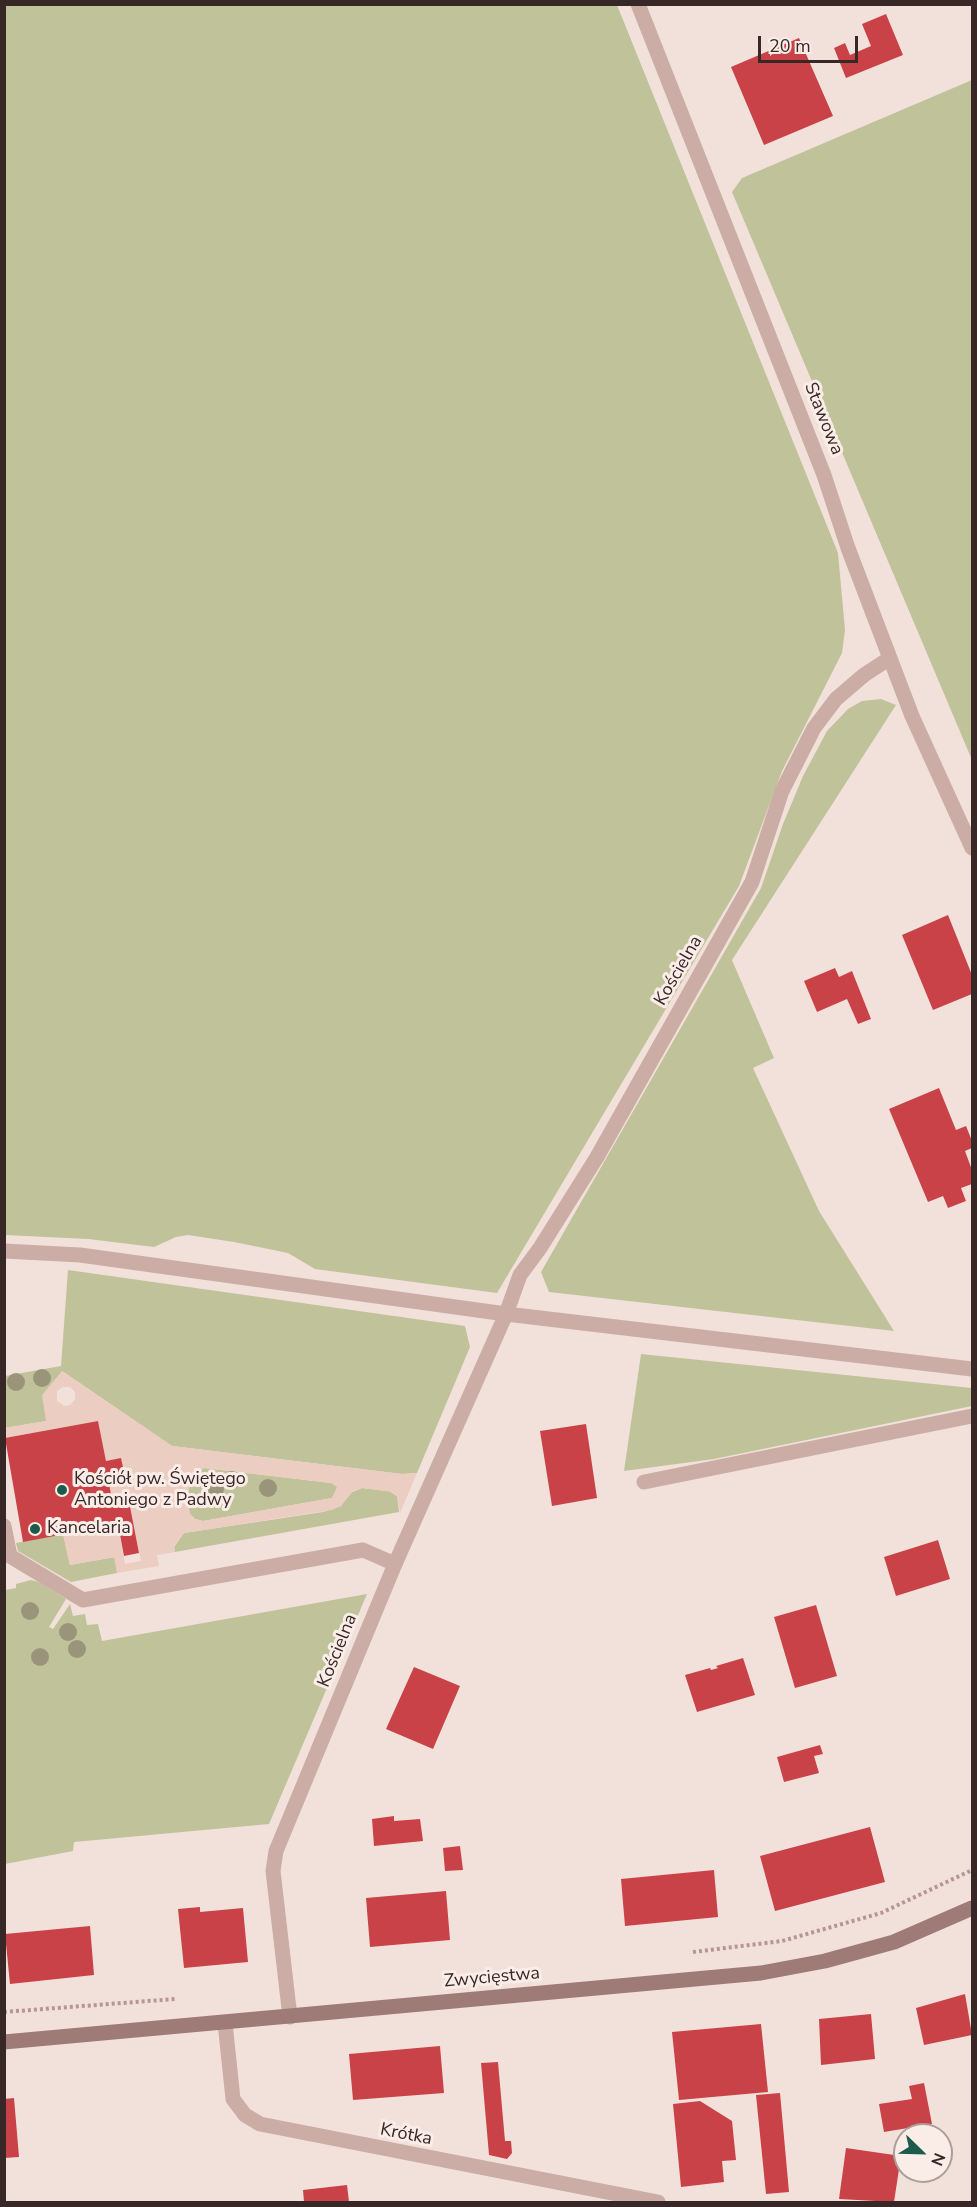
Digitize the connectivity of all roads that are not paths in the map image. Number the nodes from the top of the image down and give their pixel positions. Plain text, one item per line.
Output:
1 (638, 4) edge
2 (890, 658) junction
3 (972, 848) edge
4 (4, 1251) edge
5 (506, 1314) junction
6 (972, 1370) edge
7 (972, 1416) edge
8 (644, 1482) dead end
9 (4, 1526) edge
10 (395, 1564) junction
11 (972, 1908) edge
12 (290, 2017) junction
13 (225, 2023) junction
14 (4, 2042) edge
15 (658, 2202) edge

1 - 2 street, Stawowa
2 - 3 street, Stawowa
2 - 5 street, Kościelna
4 - 5 street
5 - 6 street
5 - 10 street, Kościelna
7 - 8 street
9 - 10 street
10 - 12 street, Kościelna
11 - 12 main road, Zwycięstwa
12 - 13 main road, Zwycięstwa
13 - 14 main road, Zwycięstwa
13 - 15 street, Krótka

